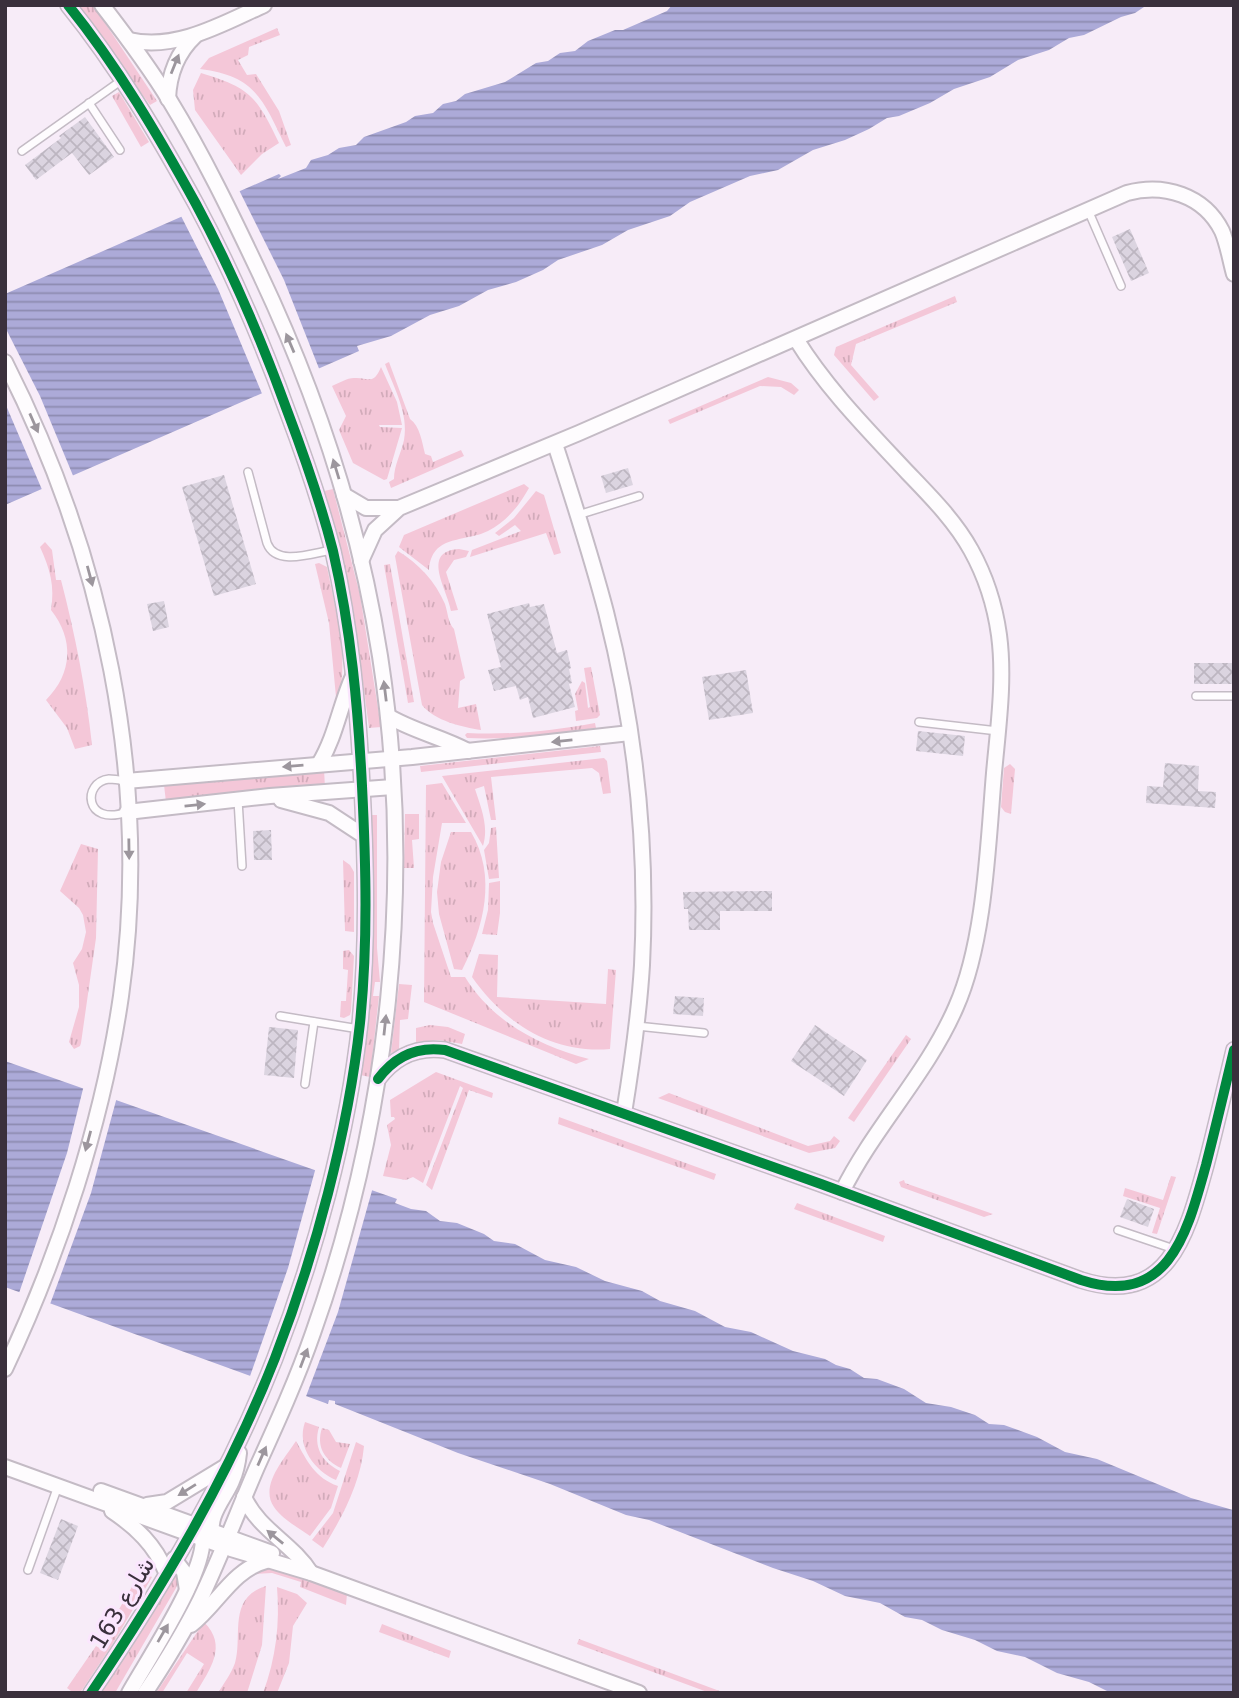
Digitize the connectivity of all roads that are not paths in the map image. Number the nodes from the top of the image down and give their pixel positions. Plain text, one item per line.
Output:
1 (68, 5) edge
2 (103, 5) edge
3 (264, 5) edge
4 (194, 36) junction
5 (129, 40) junction
6 (123, 80) junction
7 (169, 99) junction
8 (89, 103) junction
9 (120, 150) dead end
10 (22, 151) dead end
11 (1088, 209) junction
12 (1234, 274) edge
13 (1121, 286) dead end
14 (796, 339) junction
15 (5, 362) edge
16 (555, 444) junction
17 (248, 472) dead end
18 (344, 495) junction
19 (639, 496) dead end
20 (399, 508) junction
21 (577, 515) junction
22 (332, 550) junction
23 (361, 561) junction
24 (354, 675) junction
25 (1196, 696) dead end
26 (1234, 696) edge
27 (388, 716) junction
28 (919, 722) dead end
29 (998, 731) junction
30 (630, 733) junction
31 (469, 751) junction
32 (391, 759) junction
33 (361, 761) junction
34 (319, 764) junction
35 (125, 781) junction
36 (393, 787) junction
37 (362, 789) junction
38 (270, 796) junction
39 (238, 800) junction
40 (127, 812) junction
41 (364, 836) junction
42 (242, 866) dead end
43 (280, 1016) dead end
44 (314, 1021) junction
45 (637, 1026) junction
46 (359, 1029) junction
47 (704, 1033) dead end
48 (1234, 1049) edge
49 (378, 1079) junction
50 (305, 1084) dead end
51 (624, 1113) junction
52 (842, 1192) junction
53 (1118, 1230) dead end
54 (1177, 1250) junction
55 (5, 1369) edge
56 (240, 1440) junction
57 (5, 1458) edge
58 (229, 1464) junction
59 (5, 1467) edge
60 (58, 1486) junction
61 (244, 1497) junction
62 (94, 1498) junction
63 (141, 1505) junction
64 (191, 1529) junction
65 (207, 1535) junction
66 (225, 1541) junction
67 (266, 1561) junction
68 (170, 1565) junction
69 (28, 1570) dead end
70 (311, 1573) junction
71 (187, 1590) junction
72 (184, 1629) junction
73 (621, 1690) edge
74 (91, 1693) edge
75 (129, 1693) edge
76 (145, 1693) edge
77 (639, 1693) edge

1 - 6 street
2 - 5 street
3 - 4 street
4 - 5 street
7 -> 4 street
5 - 7 street
6 - 8 lane
6 - 22 street
18 -> 7 street
8 - 9 lane
8 - 10 lane
11 - 12 street
11 - 13 lane
11 - 14 street
14 - 16 street
14 - 29 street
15 -> 35 street
16 - 20 street
16 - 21 street
17 - 22 lane
18 - 20 street
18 - 23 street
19 - 21 lane
20 - 23 street
21 - 30 street
22 - 24 street
27 -> 23 street
24 - 33 street
24 - 34 street
25 - 26 lane
27 - 31 street
27 - 32 street
28 - 29 lane
29 - 52 street
30 -> 31 street
30 - 45 street
31 - 32 street
32 - 33 street
32 - 36 street
33 - 34 street
33 - 37 street
34 -> 35 street
35 - 40 street
35 - 40 lane
36 - 37 street
49 -> 36 street
37 - 38 street
37 - 41 street
38 - 39 street
38 - 41 street
40 -> 39 street
39 - 42 lane
40 -> 55 street
41 - 46 street
43 - 44 lane
44 - 46 lane
44 - 50 lane
45 - 47 lane
45 - 51 street
46 - 56 street
48 - 54 street
49 - 51 street
61 -> 49 street
51 - 52 street
52 - 54 street
53 - 54 lane
56 - 58 street, شارع 163
56 - 65 street
57 - 63 street
58 -> 63 street
58 - 64 street, شارع 163
59 - 60 street
60 - 62 street
60 - 69 lane
61 - 66 street
70 -> 61 street
62 - 64 street
62 - 68 street
63 - 64 street
64 - 65 street
64 - 68 street, شارع 163
65 - 66 street
65 - 71 street
66 - 67 street
66 - 70 street
66 - 72 street
67 - 70 street
67 - 72 street
68 - 71 street
68 - 74 street, شارع 163
70 - 73 street
75 -> 71 street
72 - 76 street
73 - 77 street

